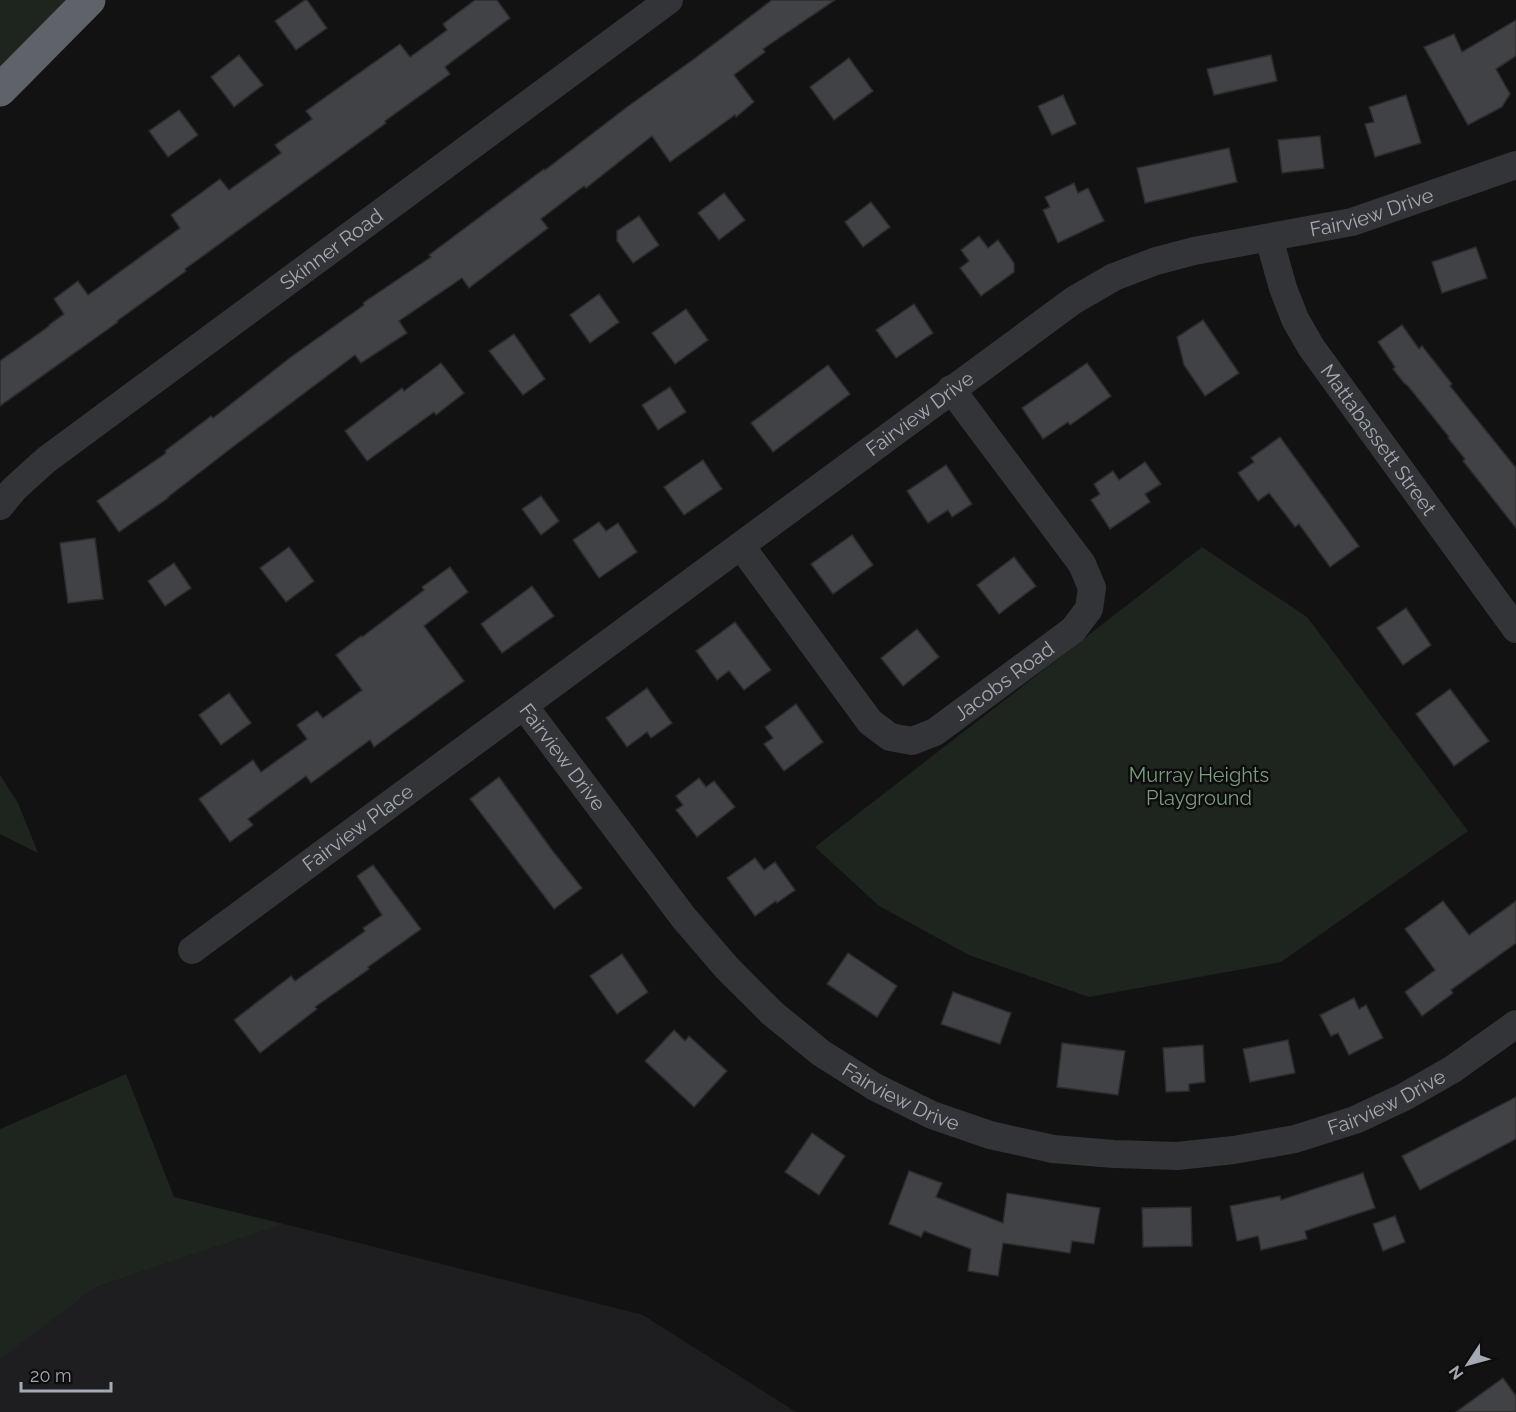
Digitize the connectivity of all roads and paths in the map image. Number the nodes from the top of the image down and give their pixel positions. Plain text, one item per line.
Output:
1 (89, 0) edge
2 (669, 0) edge
3 (0, 90) edge
4 (1516, 165) edge
5 (1269, 238) junction
6 (951, 389) junction
7 (0, 506) edge
8 (741, 546) junction
9 (1516, 629) edge
10 (524, 706) junction
11 (192, 950) dead end
12 (1516, 1024) edge

1 - 3 highway
2 - 7 street, Skinner Road
4 - 5 street, Fairview Drive
5 - 6 street, Fairview Drive
5 - 9 street, Mattabassett Street
6 - 8 street, Fairview Drive
6 - 8 street, Jacobs Road
8 - 10 street, Fairview Drive
10 - 11 street, Fairview Place
10 - 12 street, Fairview Drive

